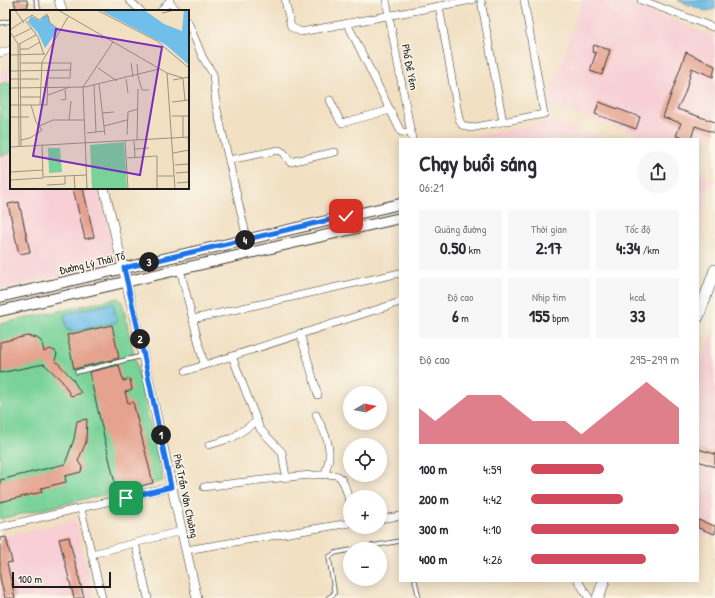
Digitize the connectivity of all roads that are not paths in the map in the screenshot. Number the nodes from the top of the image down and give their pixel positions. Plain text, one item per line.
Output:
1 (36, 0) edge
2 (59, 0) edge
3 (129, 0) edge
4 (285, 0) edge
5 (386, 0) edge
6 (472, 0) edge
7 (481, 0) edge
8 (524, 0) edge
9 (641, 0) edge
10 (170, 1) edge
11 (439, 6) junction
12 (39, 10) edge
13 (62, 10) edge
14 (140, 10) edge
15 (162, 10) edge
16 (177, 10) edge
17 (388, 15) junction
18 (10, 21) edge
19 (0, 23) edge
20 (347, 23) junction
21 (189, 24) edge
22 (714, 25) edge
23 (10, 50) edge
24 (0, 53) edge
25 (330, 100) dead end
26 (390, 110) junction
27 (503, 122) junction
28 (412, 136) edge
29 (335, 152) dead end
30 (229, 160) junction
31 (104, 189) edge
32 (399, 204) edge
33 (399, 218) edge
34 (247, 240) junction
35 (124, 268) junction
36 (180, 269) junction
37 (715, 270) edge
38 (399, 273) edge
39 (127, 281) junction
40 (0, 297) edge
41 (399, 302) edge
42 (0, 311) edge
43 (699, 315) edge
44 (193, 320) junction
45 (300, 333) junction
46 (144, 356) junction
47 (232, 356) junction
48 (204, 364) junction
49 (186, 370) dead end
50 (77, 372) dead end
51 (318, 395) dead end
52 (316, 415) dead end
53 (257, 422) junction
54 (209, 445) dead end
55 (326, 475) junction
56 (286, 477) junction
57 (171, 487) junction
58 (204, 487) dead end
59 (345, 490) edge
60 (81, 509) junction
61 (399, 516) edge
62 (387, 518) edge
63 (343, 524) edge
64 (0, 527) edge
65 (181, 531) junction
66 (399, 541) edge
67 (135, 543) junction
68 (387, 543) edge
69 (186, 550) junction
70 (343, 551) edge
71 (92, 554) junction
72 (415, 582) edge
73 (579, 582) edge
74 (604, 582) edge
75 (102, 598) edge
76 (148, 598) edge
77 (197, 598) edge
78 (328, 598) edge
79 (419, 598) edge
80 (589, 598) edge
81 (598, 598) edge

1 - 12 lane
2 - 13 street
3 - 14 street
4 - 20 street
5 - 17 street, Phố Đề Yêm
6 - 11 street
7 - 27 street
8 - 27 street
9 - 22 street
10 - 15 street
10 - 16 street
11 - 17 street
11 - 27 street
17 - 20 street
17 - 28 street, Phố Đề Yêm
18 - 19 lane
20 - 26 street
21 - 30 street
23 - 24 street
25 - 26 street
26 - 28 street
29 - 30 street
30 - 34 street
31 - 35 street, Phố Trần Văn Chuông
32 - 34 main road, Đường Lý Thái Tổ
33 - 36 main road
34 - 35 main road, Đường Lý Thái Tổ
35 - 39 street, Phố Trần Văn Chuông
35 - 40 main road, Đường Lý Thái Tổ
36 - 39 main road
36 - 44 street
37 - 43 main road
38 - 44 street
39 - 42 main road
39 - 46 street, Phố Trần Văn Chuông
41 - 45 street
44 - 48 street
45 - 47 street
45 - 51 street
46 - 50 lane
46 - 57 street, Phố Trần Văn Chuông
47 - 48 street
47 - 53 street
48 - 49 street
52 - 55 street
53 - 54 street
53 - 56 street
55 - 56 street
55 - 59 street
56 - 58 street
57 - 60 street
57 - 65 street, Phố Trần Văn Chuông
60 - 64 street
60 - 71 street
61 - 62 street
63 - 69 street
65 - 67 street
65 - 69 street, Phố Trần Văn Chuông
66 - 68 lane
67 - 71 street
67 - 76 street
69 - 77 street, Phố Trần Văn Chuông
70 - 78 lane
71 - 75 street
72 - 79 lane
73 - 80 street
74 - 81 main road

